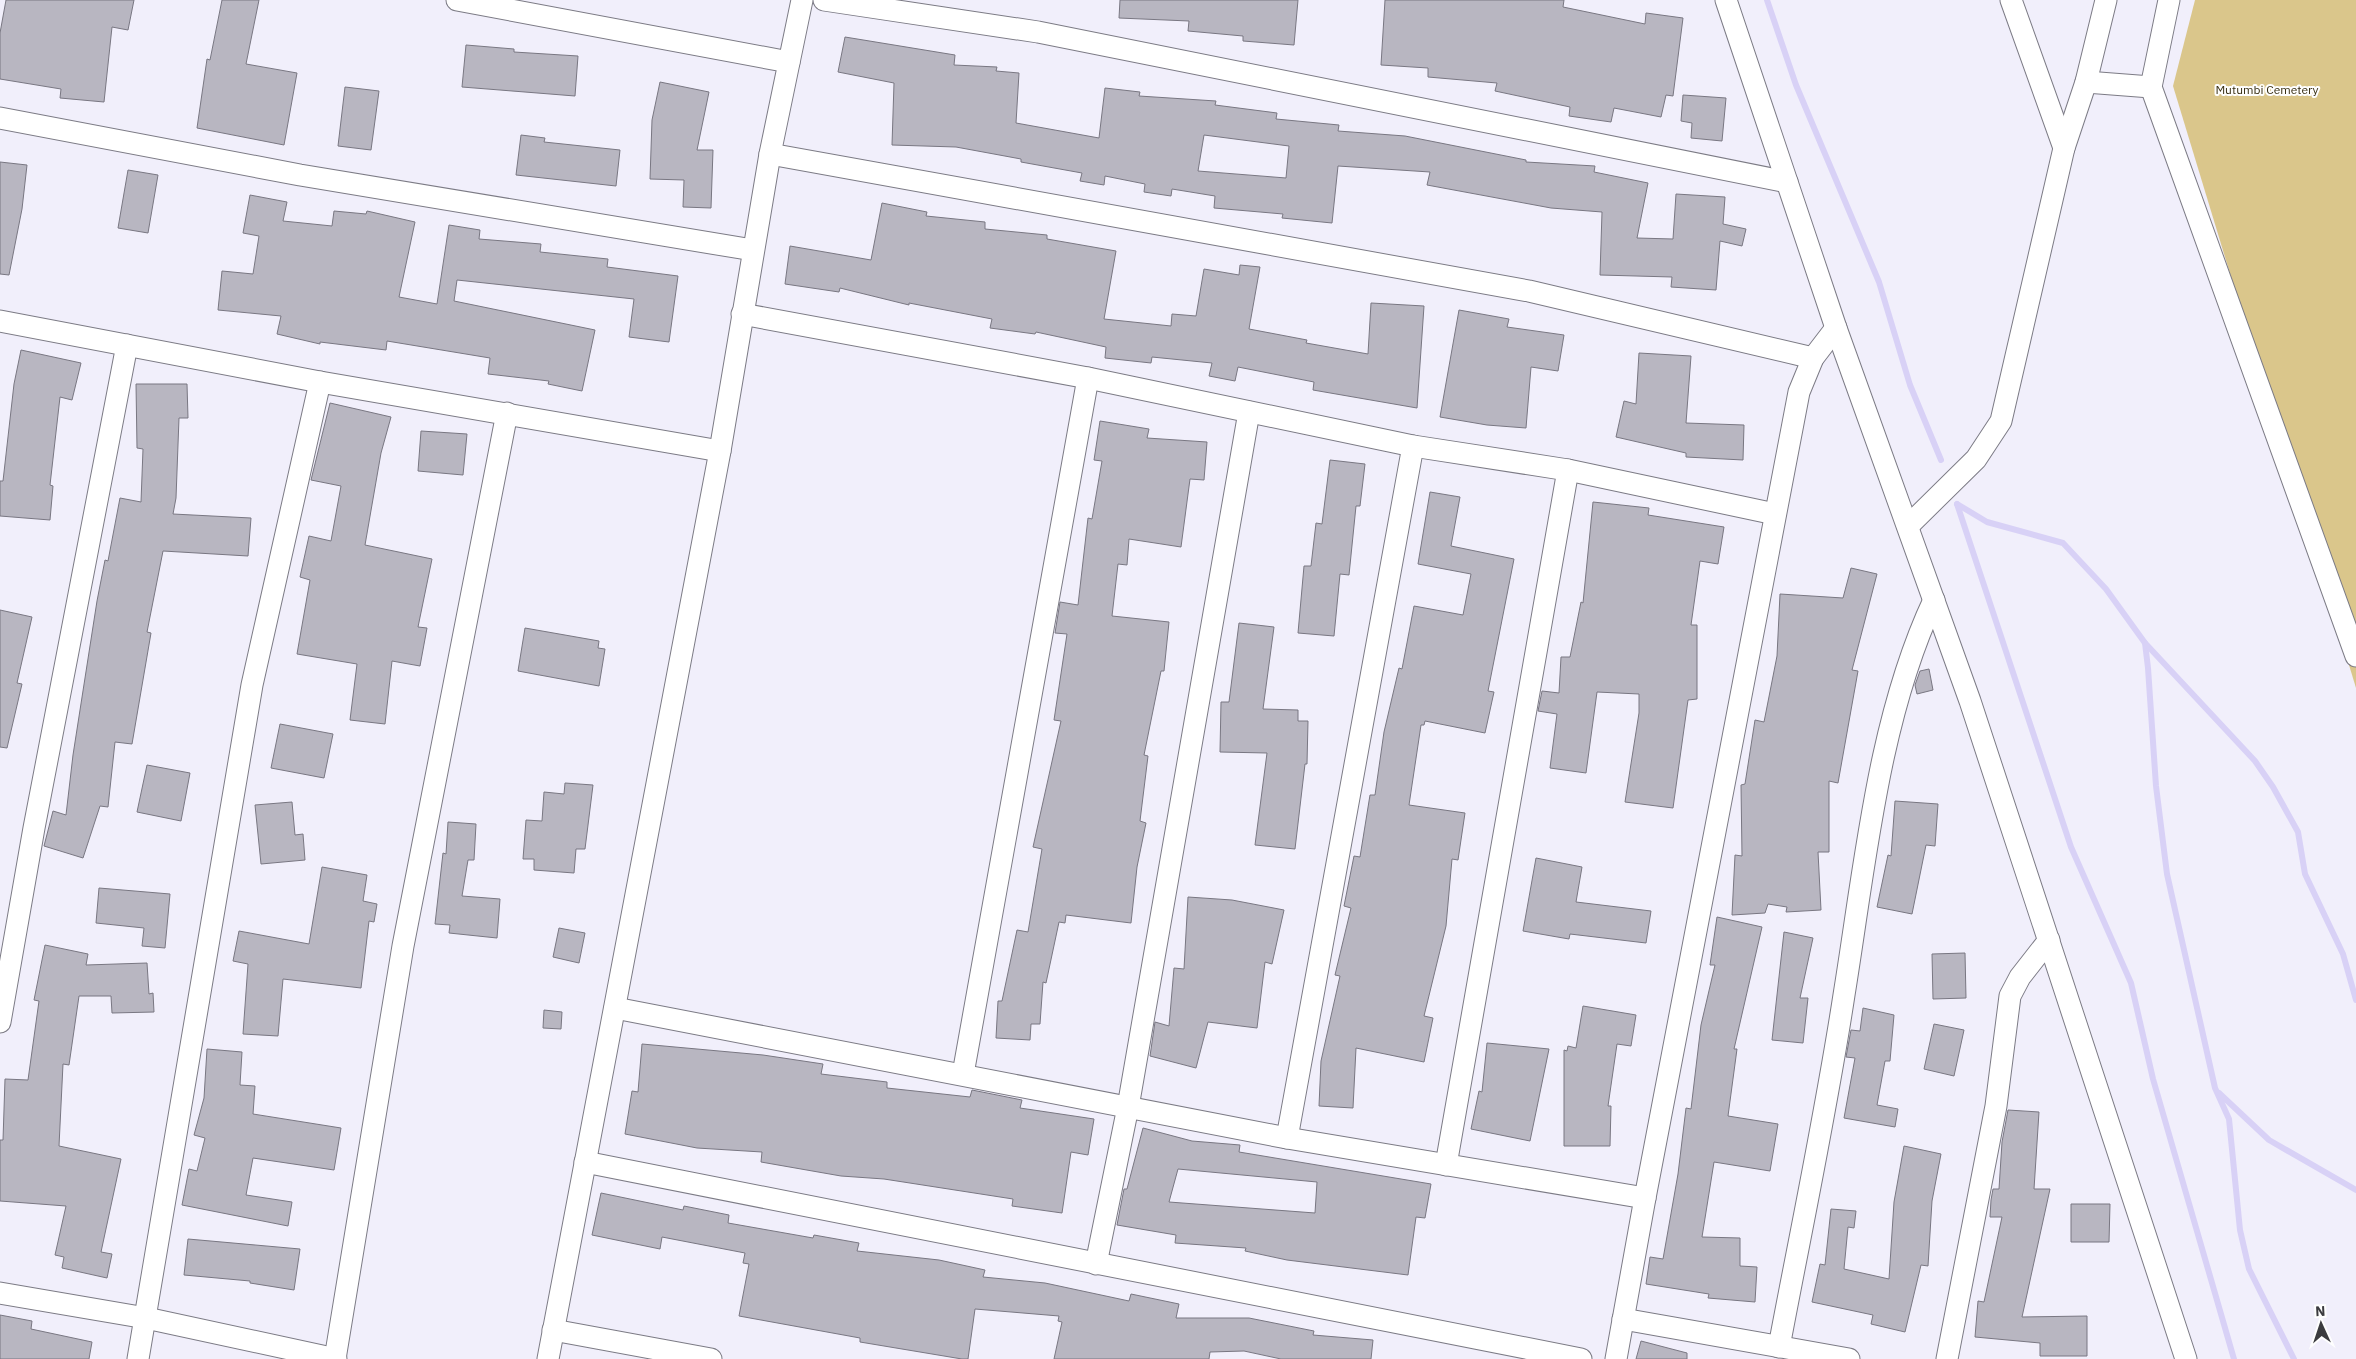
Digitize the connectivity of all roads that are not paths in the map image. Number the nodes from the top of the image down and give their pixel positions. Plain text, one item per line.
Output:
1 (457, 0) edge
2 (802, 0) edge
3 (824, 0) edge
4 (2011, 0) edge
5 (2106, 0) edge
6 (2169, 0) edge
7 (1723, 1) edge
8 (789, 62) junction
9 (2086, 82) junction
10 (2150, 87) junction
11 (0, 118) edge
12 (2064, 148) junction
13 (770, 154) junction
14 (1787, 182) junction
15 (753, 250) junction
16 (742, 314) junction
17 (0, 321) edge
18 (1836, 328) junction
19 (127, 345) junction
20 (1813, 358) junction
21 (1088, 378) junction
22 (320, 382) junction
23 (1248, 412) junction
24 (507, 413) junction
25 (1412, 446) junction
26 (720, 451) junction
27 (1568, 470) junction
28 (1775, 514) junction
29 (1908, 526) junction
30 (1934, 600) junction
31 (2356, 656) edge
32 (2049, 940) junction
33 (615, 1008) junction
34 (0, 1022) edge
35 (963, 1074) junction
36 (1128, 1107) junction
37 (1287, 1138) junction
38 (585, 1162) junction
39 (1446, 1165) junction
40 (1645, 1198) junction
41 (1096, 1264) junction
42 (0, 1293) edge
43 (146, 1318) junction
44 (1623, 1319) junction
45 (553, 1330) junction
46 (1779, 1346) junction
47 (138, 1359) edge
48 (335, 1359) edge
49 (548, 1359) edge
50 (711, 1359) edge
51 (1582, 1359) edge
52 (1616, 1359) edge
53 (1849, 1359) edge
54 (1947, 1359) edge
55 (2186, 1359) edge

1 - 8 street
2 - 8 street
3 - 14 street
4 - 12 street
5 - 9 street
6 - 10 street
7 - 14 street
8 - 13 street
9 - 10 street
9 - 12 street
10 - 31 street
11 - 15 street
12 - 29 street
13 - 15 street
13 - 20 street
14 - 18 street
15 - 16 street
16 - 21 street
16 - 26 street
17 - 19 street
18 - 20 street
18 - 29 street
19 - 22 street
19 - 34 street
20 - 28 street
21 - 23 street
21 - 35 street
22 - 24 street
22 - 43 street
23 - 25 street
23 - 36 street
24 - 26 street
24 - 48 street
25 - 27 street
25 - 37 street
26 - 33 street
27 - 28 street
27 - 39 street
28 - 40 street
29 - 30 street
30 - 32 street
30 - 46 street
32 - 54 street
32 - 55 street
33 - 35 street
33 - 38 street
35 - 36 street
36 - 37 street
36 - 41 street
37 - 39 street
38 - 41 street
38 - 45 street
39 - 40 street
40 - 44 street
41 - 51 street
42 - 43 street
43 - 47 street
43 - 48 street
44 - 46 street
44 - 52 street
45 - 49 street
45 - 50 street
46 - 53 street

